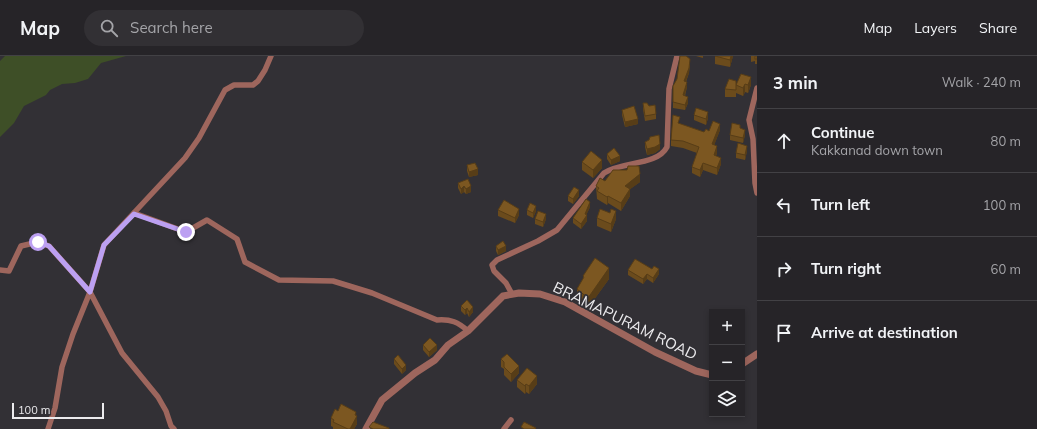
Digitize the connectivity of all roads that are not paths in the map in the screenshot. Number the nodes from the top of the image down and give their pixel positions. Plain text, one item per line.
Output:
1 (271, 56) edge
2 (677, 56) edge
3 (757, 88) edge
4 (757, 192) edge
5 (134, 214) junction
6 (0, 270) edge
7 (90, 292) junction
8 (512, 294) junction
9 (468, 331) junction
10 (757, 354) edge
11 (745, 362) edge
12 (709, 374) edge
13 (511, 420) dead end
14 (48, 429) edge
15 (174, 429) edge
16 (366, 429) edge
17 (504, 429) edge

1 - 5 street
2 - 8 street
3 - 4 street
5 - 7 street
5 - 9 street
6 - 7 street
7 - 14 street
7 - 15 street
8 - 9 street
8 - 12 street, BRAMAPURAM ROAD
9 - 16 street
10 - 11 street
13 - 17 street

